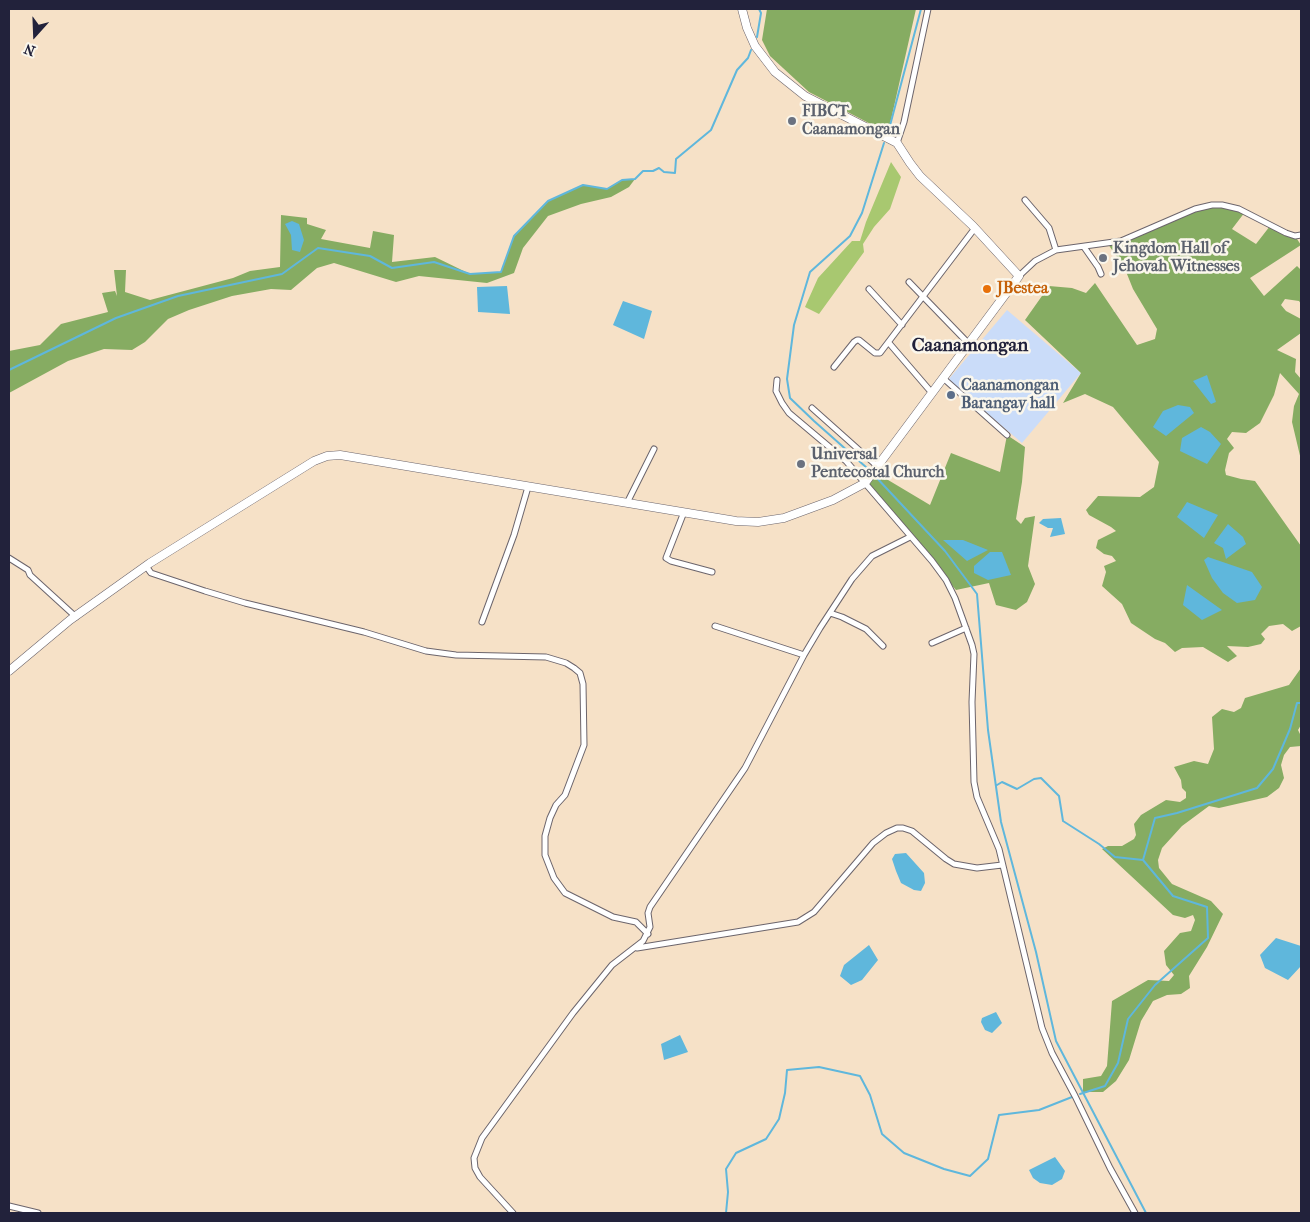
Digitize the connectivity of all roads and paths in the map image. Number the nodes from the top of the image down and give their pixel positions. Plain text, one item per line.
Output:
1 (742, 9) edge
2 (928, 9) edge
3 (897, 142) junction
4 (1025, 200) dead end
5 (975, 228) junction
6 (1301, 235) edge
7 (1084, 247) junction
8 (1056, 250) junction
9 (1102, 274) dead end
10 (1019, 276) junction
11 (909, 282) dead end
12 (868, 289) dead end
13 (924, 297) junction
14 (902, 325) junction
15 (889, 342) junction
16 (969, 344) junction
17 (834, 367) dead end
18 (943, 378) junction
19 (777, 380) dead end
20 (932, 393) junction
21 (812, 408) dead end
22 (1006, 435) dead end
23 (654, 449) dead end
24 (877, 466) junction
25 (864, 483) junction
26 (528, 487) junction
27 (627, 503) junction
28 (684, 512) junction
29 (910, 537) junction
30 (9, 558) edge
31 (146, 566) junction
32 (712, 572) dead end
33 (830, 613) junction
34 (76, 616) junction
35 (482, 622) dead end
36 (715, 626) dead end
37 (966, 628) junction
38 (932, 642) dead end
39 (882, 646) dead end
40 (804, 655) junction
41 (9, 671) edge
42 (1002, 865) junction
43 (648, 934) junction
44 (636, 948) junction
45 (9, 1206) edge
46 (38, 1213) edge
47 (513, 1213) edge
48 (1135, 1213) edge

1 - 3 street
2 - 3 street
3 - 5 street
4 - 8 street
5 - 10 street
5 - 13 street
6 - 7 street
7 - 8 street
7 - 9 street
8 - 10 street
10 - 16 street
11 - 13 street
12 - 14 street
13 - 14 street
13 - 16 street
14 - 15 street
15 - 17 street
15 - 20 street
16 - 18 street
18 - 20 street
18 - 22 street
19 - 25 street
20 - 24 street
21 - 24 street
23 - 27 street
24 - 25 street
25 - 28 street
25 - 29 street
26 - 27 street
26 - 31 street
26 - 35 street
27 - 28 street
28 - 32 street
29 - 33 street
29 - 37 street
30 - 34 street
31 - 34 street
31 - 43 street
33 - 39 street
33 - 40 street
34 - 41 street
36 - 40 street
37 - 38 street
37 - 42 street
40 - 43 street
42 - 44 street
42 - 48 street
43 - 44 street
44 - 47 street
45 - 46 street

